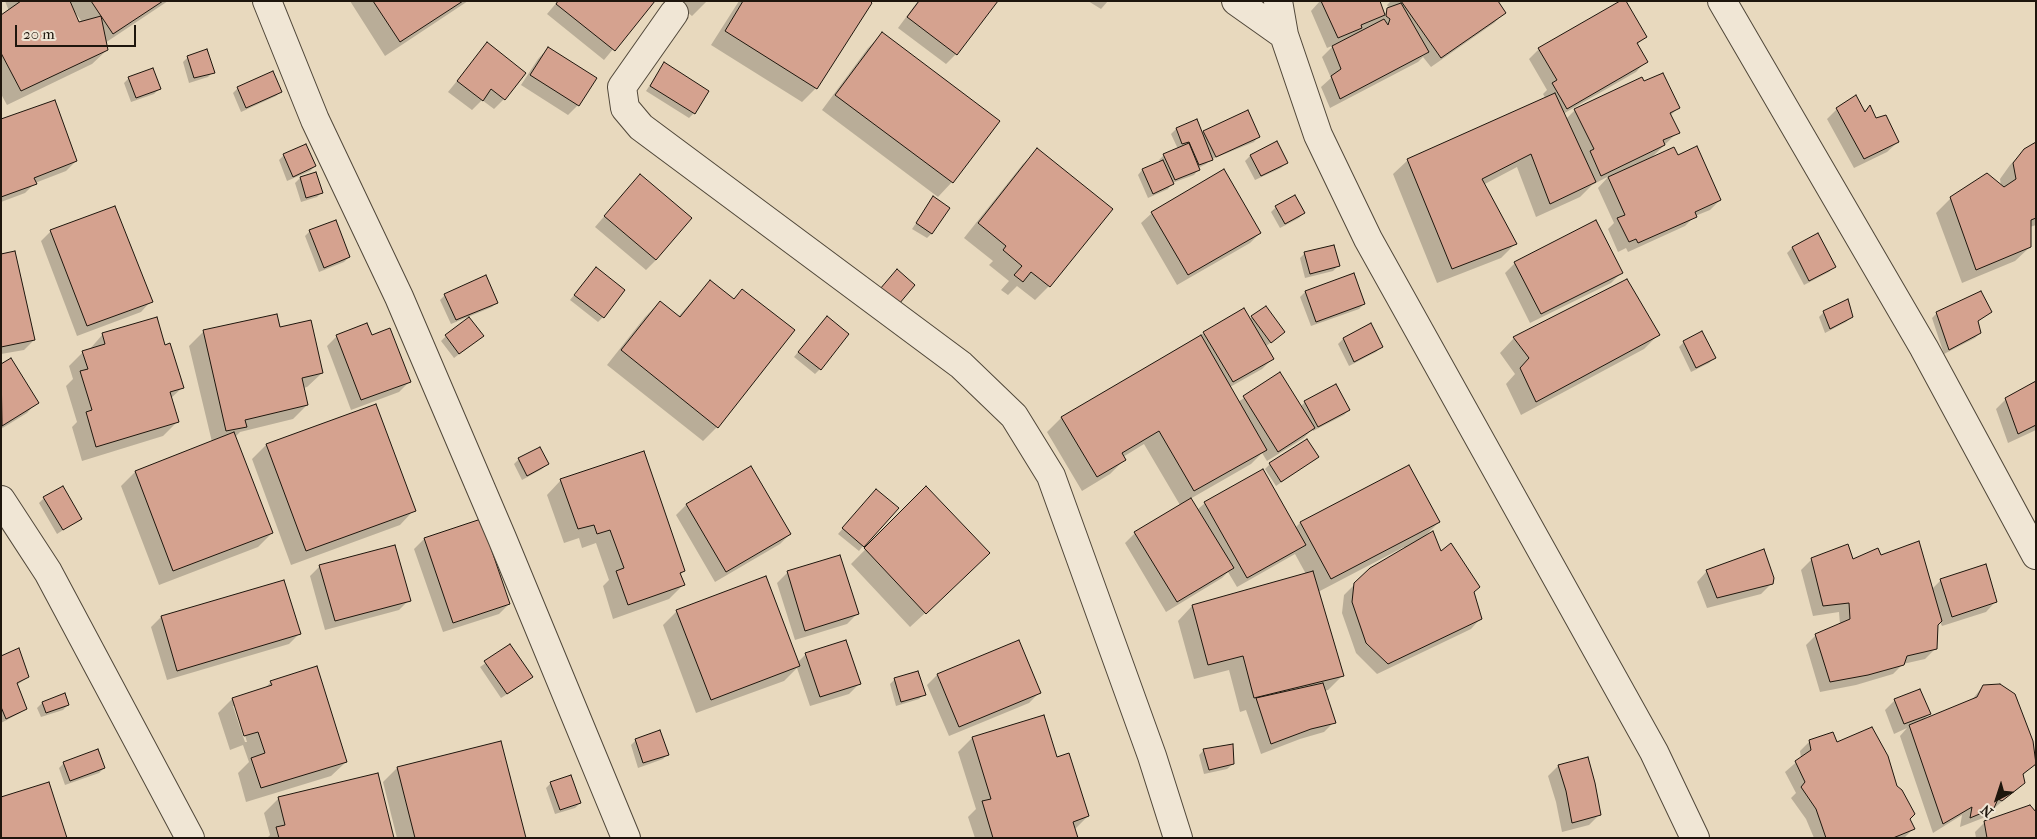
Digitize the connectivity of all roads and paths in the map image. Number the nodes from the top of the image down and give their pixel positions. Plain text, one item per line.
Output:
1 (267, 1) edge
2 (1236, 1) edge
3 (1278, 1) edge
4 (1722, 1) edge
5 (674, 14) dead end
6 (1284, 35) junction
7 (1, 500) edge
8 (2036, 555) edge
9 (190, 838) edge
10 (626, 838) edge
11 (1178, 838) edge
12 (1695, 838) edge

1 - 10 street
2 - 6 street
3 - 6 street
4 - 8 street
5 - 11 street
6 - 12 street
7 - 9 street

